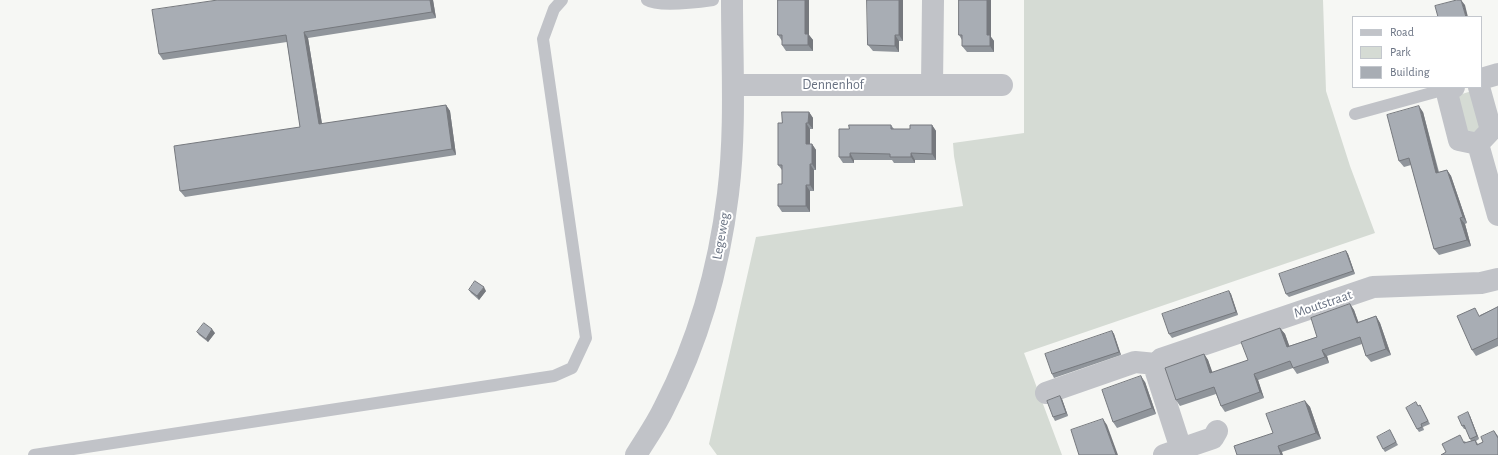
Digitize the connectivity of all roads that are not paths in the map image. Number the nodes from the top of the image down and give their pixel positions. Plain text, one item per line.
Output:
1 (562, 0) edge
2 (647, 0) edge
3 (713, 0) edge
4 (732, 0) edge
5 (933, 0) edge
6 (1498, 74) edge
7 (1482, 79) edge
8 (932, 84) junction
9 (733, 85) junction
10 (1002, 85) dead end
11 (1450, 88) edge
12 (1479, 88) edge
13 (1354, 114) dead end
14 (1478, 144) junction
15 (1498, 215) edge
16 (1498, 279) edge
17 (1156, 364) junction
18 (1046, 393) dead end
19 (1217, 431) dead end
20 (1172, 452) edge
21 (34, 455) edge
22 (636, 455) edge

1 - 21 lane
2 - 3 lane
4 - 9 street, Legeweg
5 - 8 street
6 - 7 street
8 - 9 street, Dennenhof
8 - 10 street, Dennenhof
9 - 22 street, Legeweg
11 - 13 lane
11 - 14 street
12 - 14 street
14 - 15 street
16 - 17 street, Moutstraat
17 - 18 street
17 - 20 street
19 - 20 street

